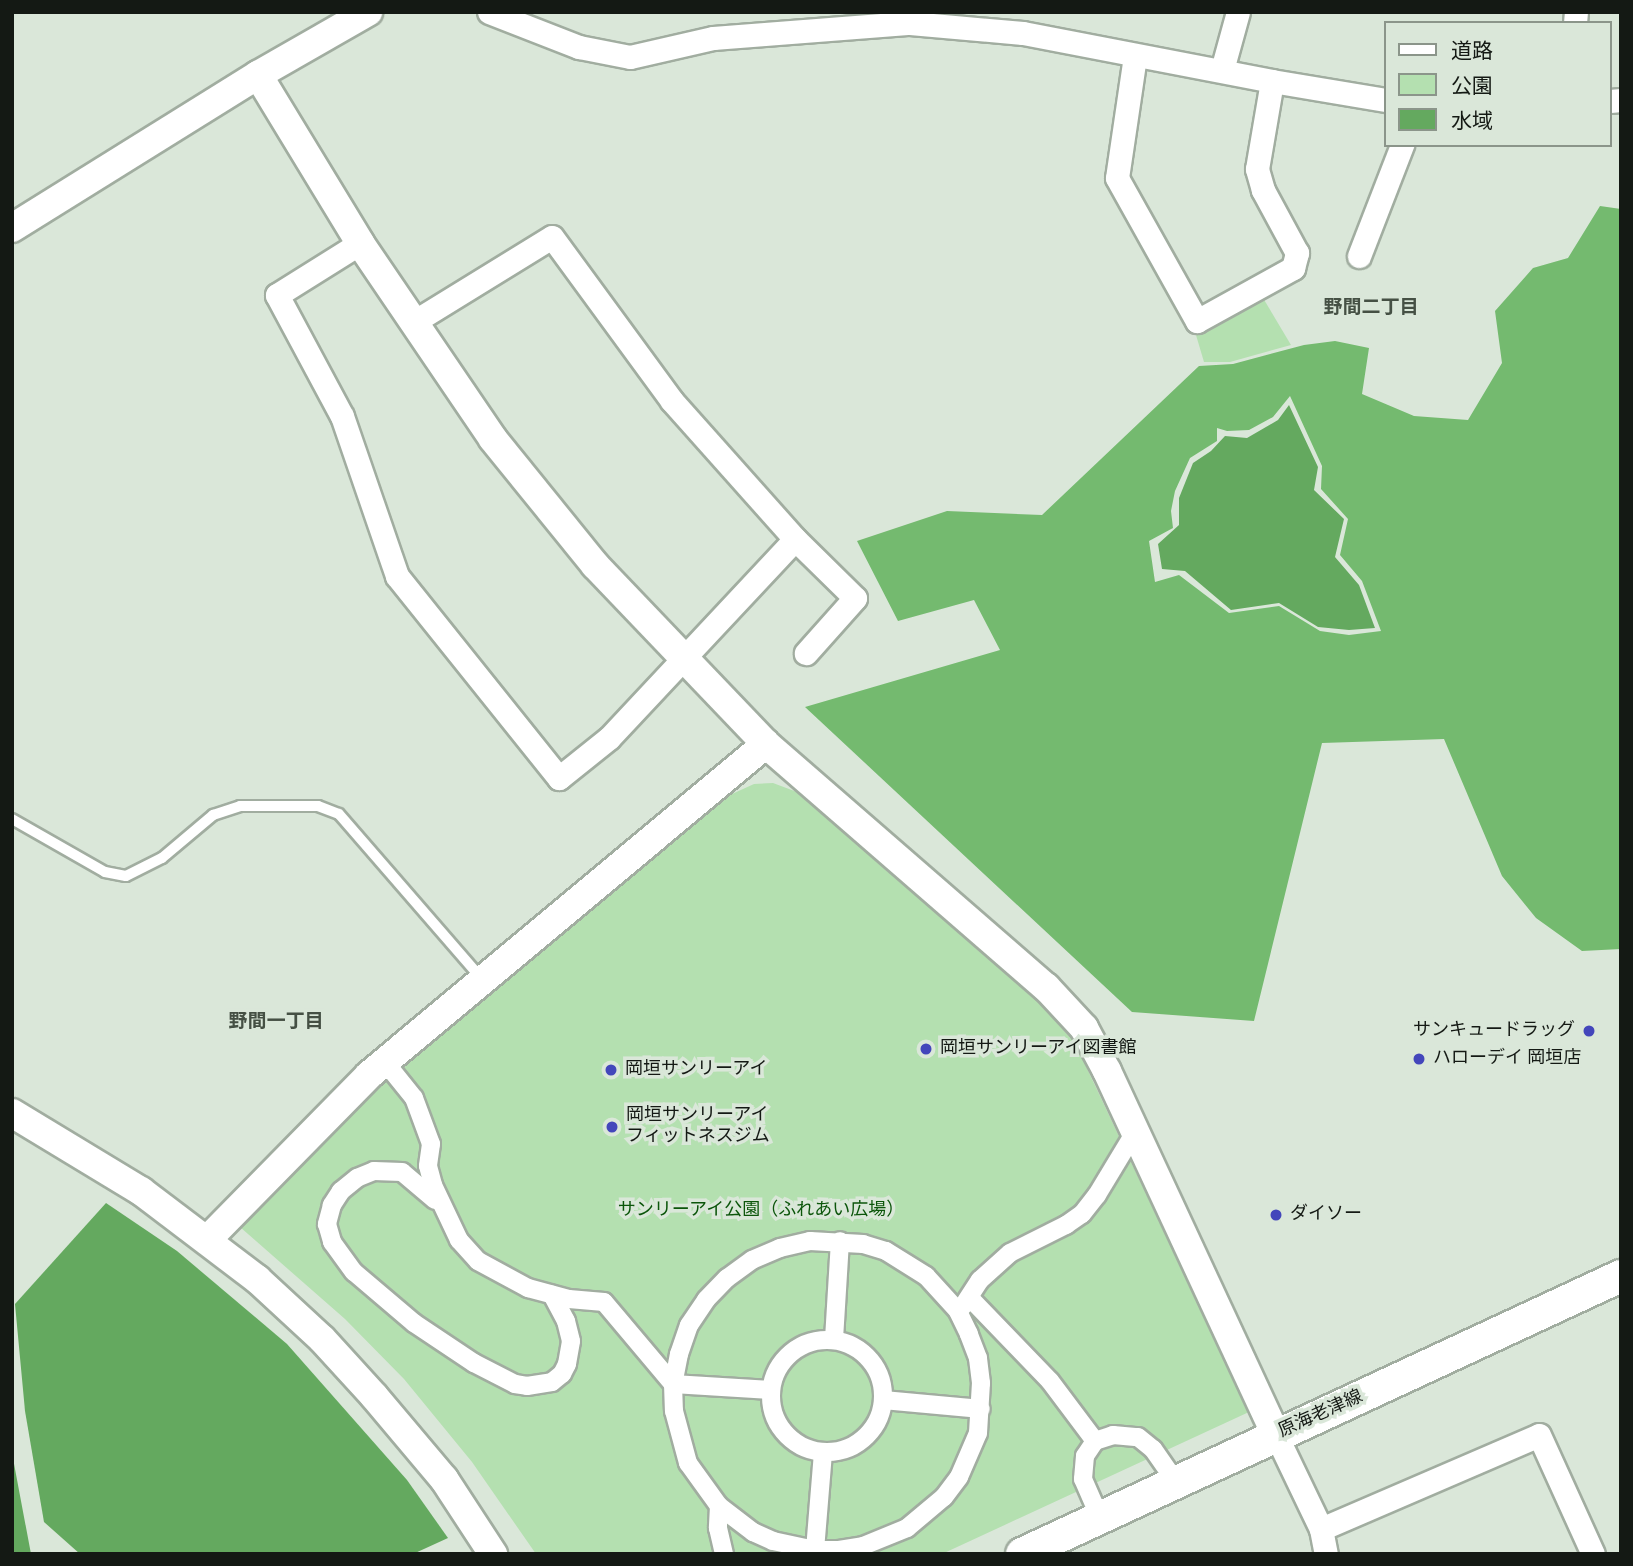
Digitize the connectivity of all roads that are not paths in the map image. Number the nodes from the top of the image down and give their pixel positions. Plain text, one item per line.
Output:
1 (368, 12) edge
2 (489, 12) edge
3 (1238, 12) edge
4 (909, 18) edge
5 (1135, 56) junction
6 (1222, 70) junction
7 (258, 75) junction
8 (1272, 81) junction
9 (1384, 100) edge
10 (1401, 147) edge
11 (12, 228) edge
12 (360, 243) junction
13 (1359, 256) dead end
14 (412, 323) junction
15 (795, 539) junction
16 (806, 653) dead end
17 (682, 659) junction
18 (766, 744) junction
19 (12, 819) edge
20 (482, 979) junction
21 (385, 1062) junction
22 (12, 1112) edge
23 (1135, 1132) junction
24 (442, 1207) junction
25 (208, 1239) junction
26 (840, 1241) junction
27 (1621, 1276) edge
28 (552, 1295) junction
29 (964, 1305) junction
30 (834, 1339) junction
31 (673, 1384) junction
32 (771, 1390) junction
33 (884, 1400) junction
34 (981, 1409) junction
35 (1276, 1435) junction
36 (1096, 1441) junction
37 (823, 1453) junction
38 (1176, 1482) junction
39 (719, 1506) junction
40 (1100, 1518) junction
41 (1321, 1529) junction
42 (815, 1550) junction
43 (493, 1554) edge
44 (724, 1554) edge
45 (1022, 1554) edge
46 (1326, 1554) edge
47 (1593, 1554) edge

1 - 7 street
2 - 4 street
3 - 6 street
4 - 5 street
5 - 6 street
5 - 8 street
6 - 8 street
7 - 11 street
7 - 12 street
8 - 9 street
10 - 13 street
12 - 14 street
12 - 17 street
14 - 15 street
14 - 17 street
15 - 16 street
15 - 17 street
17 - 18 street
18 - 20 street
18 - 23 street
19 - 20 lane
20 - 21 street
21 - 24 street
21 - 25 street
22 - 25 street
23 - 29 street
23 - 35 street
24 - 28 street
24 - 28 street
25 - 43 street
26 - 29 street
26 - 30 street
26 - 31 street
27 - 35 main road, 原海老津線
28 - 31 street
29 - 34 street
29 - 36 street
30 - 32 street
30 - 33 street
31 - 32 street
31 - 39 street
32 - 37 street
33 - 34 street
33 - 37 street
34 - 42 street
35 - 38 main road, 原海老津線
35 - 41 street
36 - 38 street
36 - 40 street
37 - 42 street
38 - 40 main road, 原海老津線
39 - 42 street
39 - 44 street
40 - 45 main road, 原海老津線
41 - 46 street
41 - 47 street

